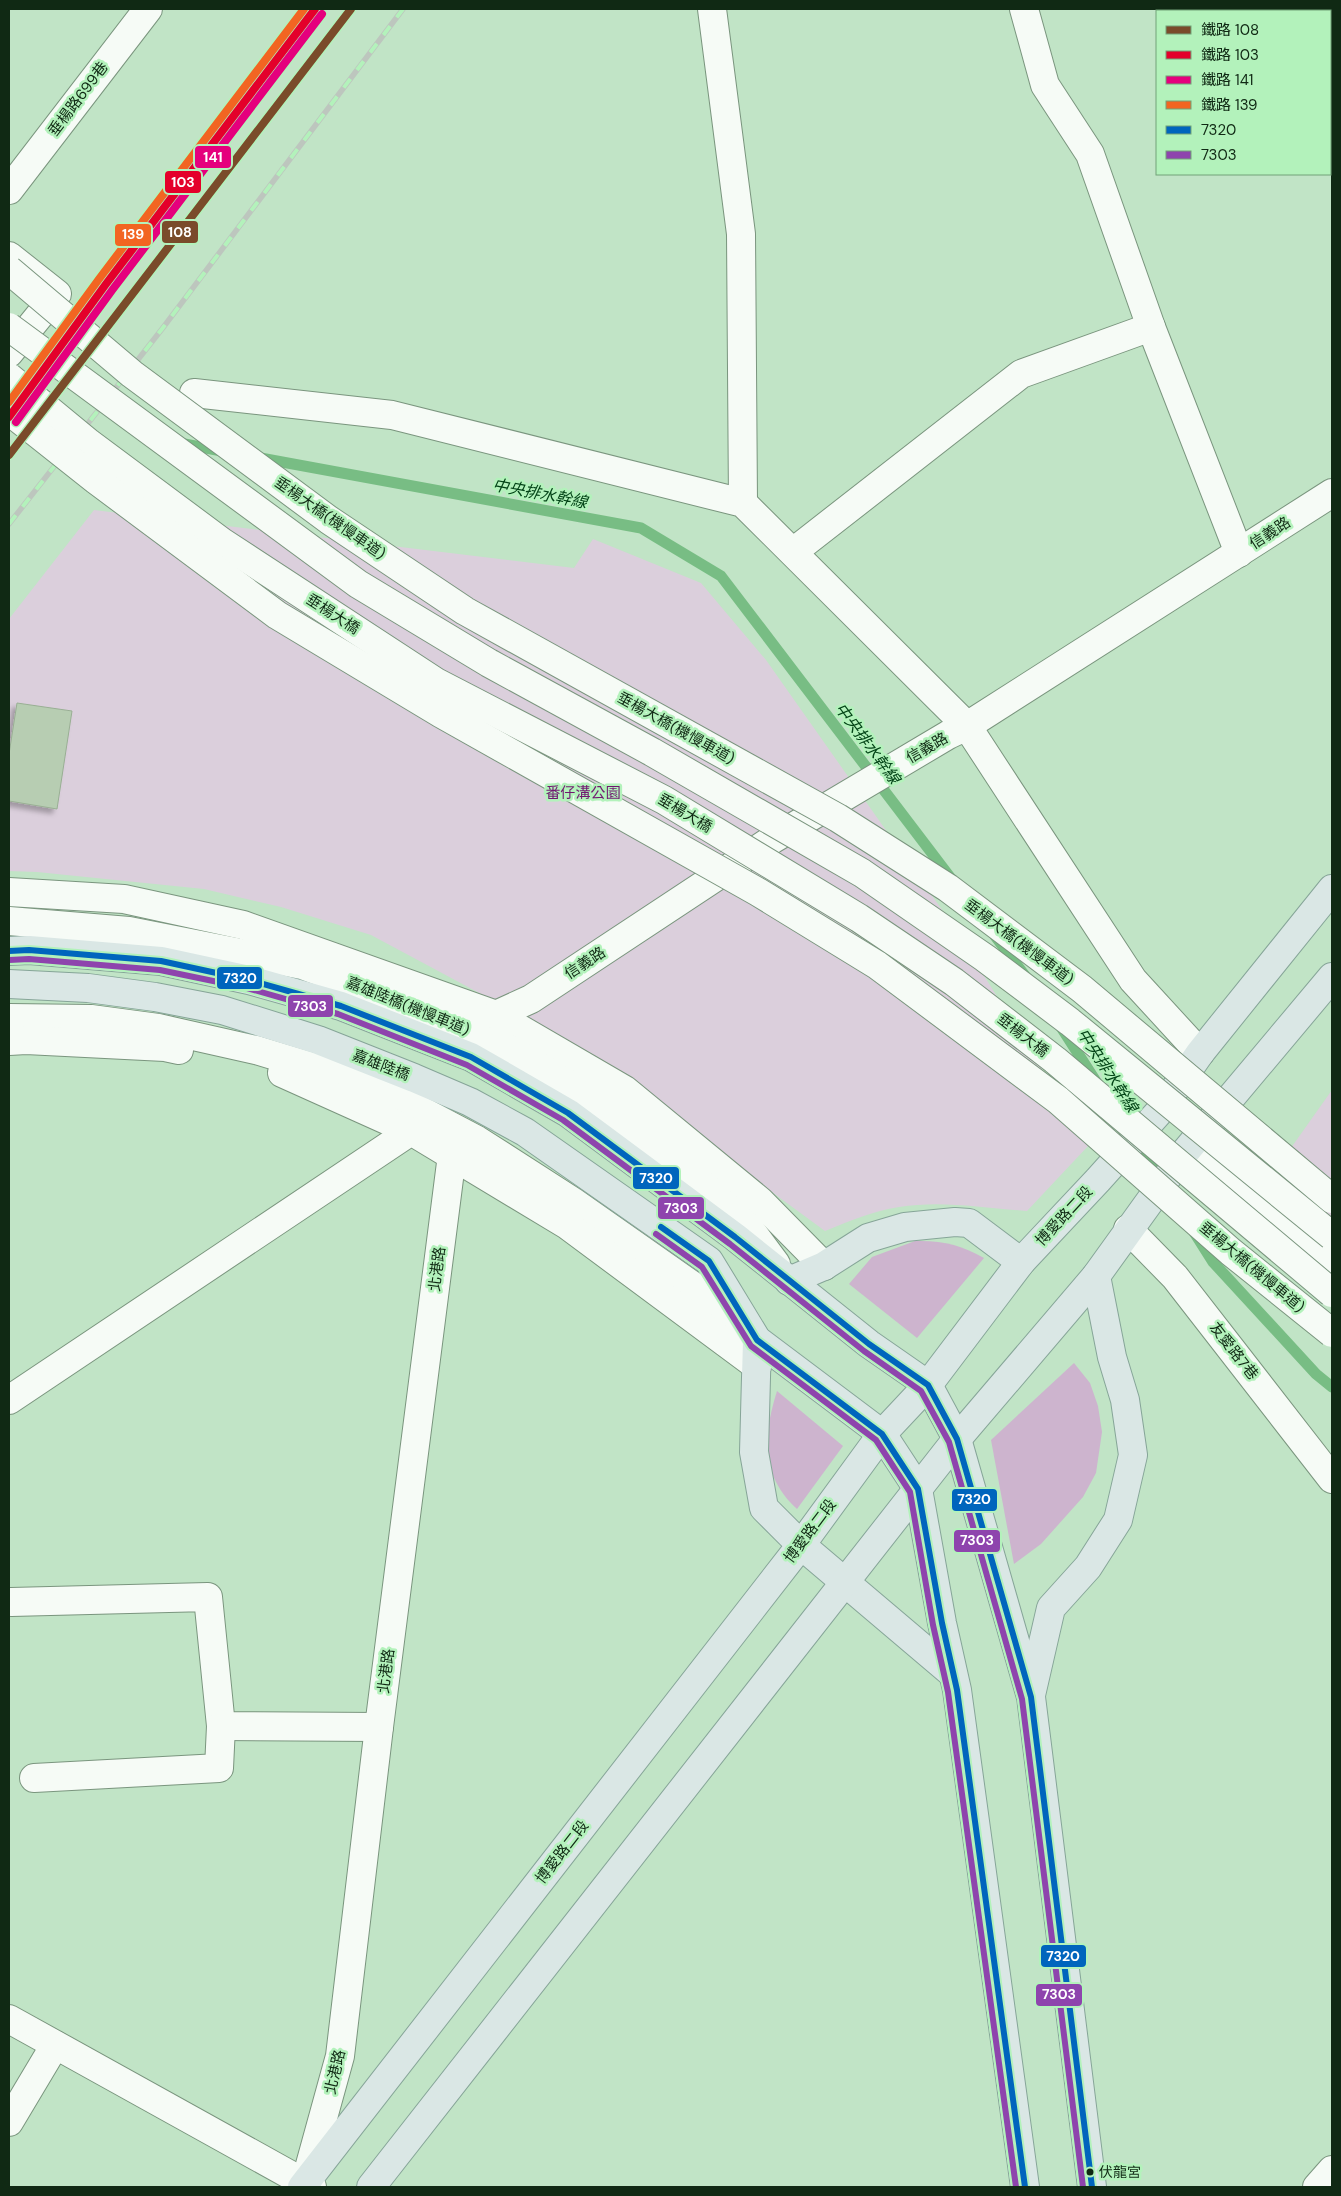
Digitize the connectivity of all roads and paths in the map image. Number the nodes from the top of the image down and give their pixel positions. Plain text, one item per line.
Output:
1 (148, 9) edge
2 (712, 9) edge
3 (1024, 9) edge
4 (9, 190) edge
5 (9, 256) edge
6 (9, 270) edge
7 (1151, 327) junction
8 (13, 339) edge
9 (9, 377) edge
10 (194, 393) dead end
11 (9, 411) edge
12 (1332, 493) edge
13 (744, 504) junction
14 (793, 552) junction
15 (1239, 553) junction
16 (957, 730) junction
17 (1332, 888) edge
18 (9, 892) edge
19 (9, 921) edge
20 (9, 951) edge
21 (1332, 977) edge
22 (9, 984) edge
23 (496, 1015) junction
24 (9, 1018) edge
25 (9, 1041) edge
26 (1200, 1053) junction
27 (411, 1131) junction
28 (1191, 1145) junction
29 (452, 1155) junction
30 (1332, 1200) edge
31 (1134, 1221) junction
32 (742, 1233) junction
33 (1332, 1236) edge
34 (1021, 1262) junction
35 (1332, 1262) edge
36 (824, 1266) junction
37 (1096, 1276) junction
38 (788, 1281) junction
39 (1332, 1293) edge
40 (1332, 1333) edge
41 (757, 1353) junction
42 (928, 1385) junction
43 (9, 1400) edge
44 (882, 1434) junction
45 (957, 1439) junction
46 (1332, 1479) edge
47 (918, 1489) junction
48 (801, 1545) junction
49 (844, 1582) junction
50 (11, 1602) dead end
51 (952, 1672) junction
52 (1031, 1697) junction
53 (221, 1726) junction
54 (378, 1727) junction
55 (34, 1778) dead end
56 (9, 2019) edge
57 (55, 2045) junction
58 (9, 2122) edge
59 (1332, 2170) edge
60 (306, 2186) edge
61 (371, 2187) edge
62 (1025, 2187) edge
63 (1092, 2187) edge
64 (1317, 2187) edge

1 - 4 street, 垂楊路699巷
2 - 13 street
3 - 7 street
5 - 8 street
6 - 30 street, 垂楊大橋(機慢車道), bridge
7 - 14 street
7 - 15 street
8 - 33 street, bridge
9 - 39 street, 垂楊大橋, bridge
10 - 13 street
11 - 40 street, 垂楊大橋(機慢車道), bridge
12 - 15 street, 信義路
13 - 14 street
14 - 16 street
15 - 16 street, 信義路
16 - 23 street, 信義路, bridge
16 - 26 street
17 - 26 main road, 博愛路二段
18 - 23 street
19 - 32 street, 嘉雄陸橋(機慢車道)
20 - 32 main road
21 - 28 main road
22 - 41 main road, 嘉雄陸橋
23 - 36 street
24 - 41 street
25 - 27 street
26 - 34 main road, 博愛路二段, bridge
27 - 29 street
27 - 43 street
28 - 31 main road, bridge
28 - 35 street
29 - 41 street
29 - 54 street, 北港路
31 - 37 main road
31 - 46 street, 友愛路7巷
32 - 38 main road
34 - 36 main road
34 - 42 main road, 博愛路二段
36 - 38 main road
37 - 45 main road
37 - 52 main road
38 - 42 main road
41 - 44 main road
41 - 48 main road
42 - 44 main road, 博愛路二段
42 - 45 main road
44 - 47 main road
44 - 48 main road, 博愛路二段
45 - 47 main road
45 - 52 main road
47 - 49 main road
47 - 51 main road
48 - 49 main road
48 - 60 main road, 博愛路二段
49 - 51 main road
49 - 61 main road
50 - 53 street
51 - 62 main road
52 - 63 main road
53 - 54 street
53 - 55 street
54 - 60 street, 北港路
56 - 57 street
57 - 58 street
57 - 60 street
59 - 64 street

